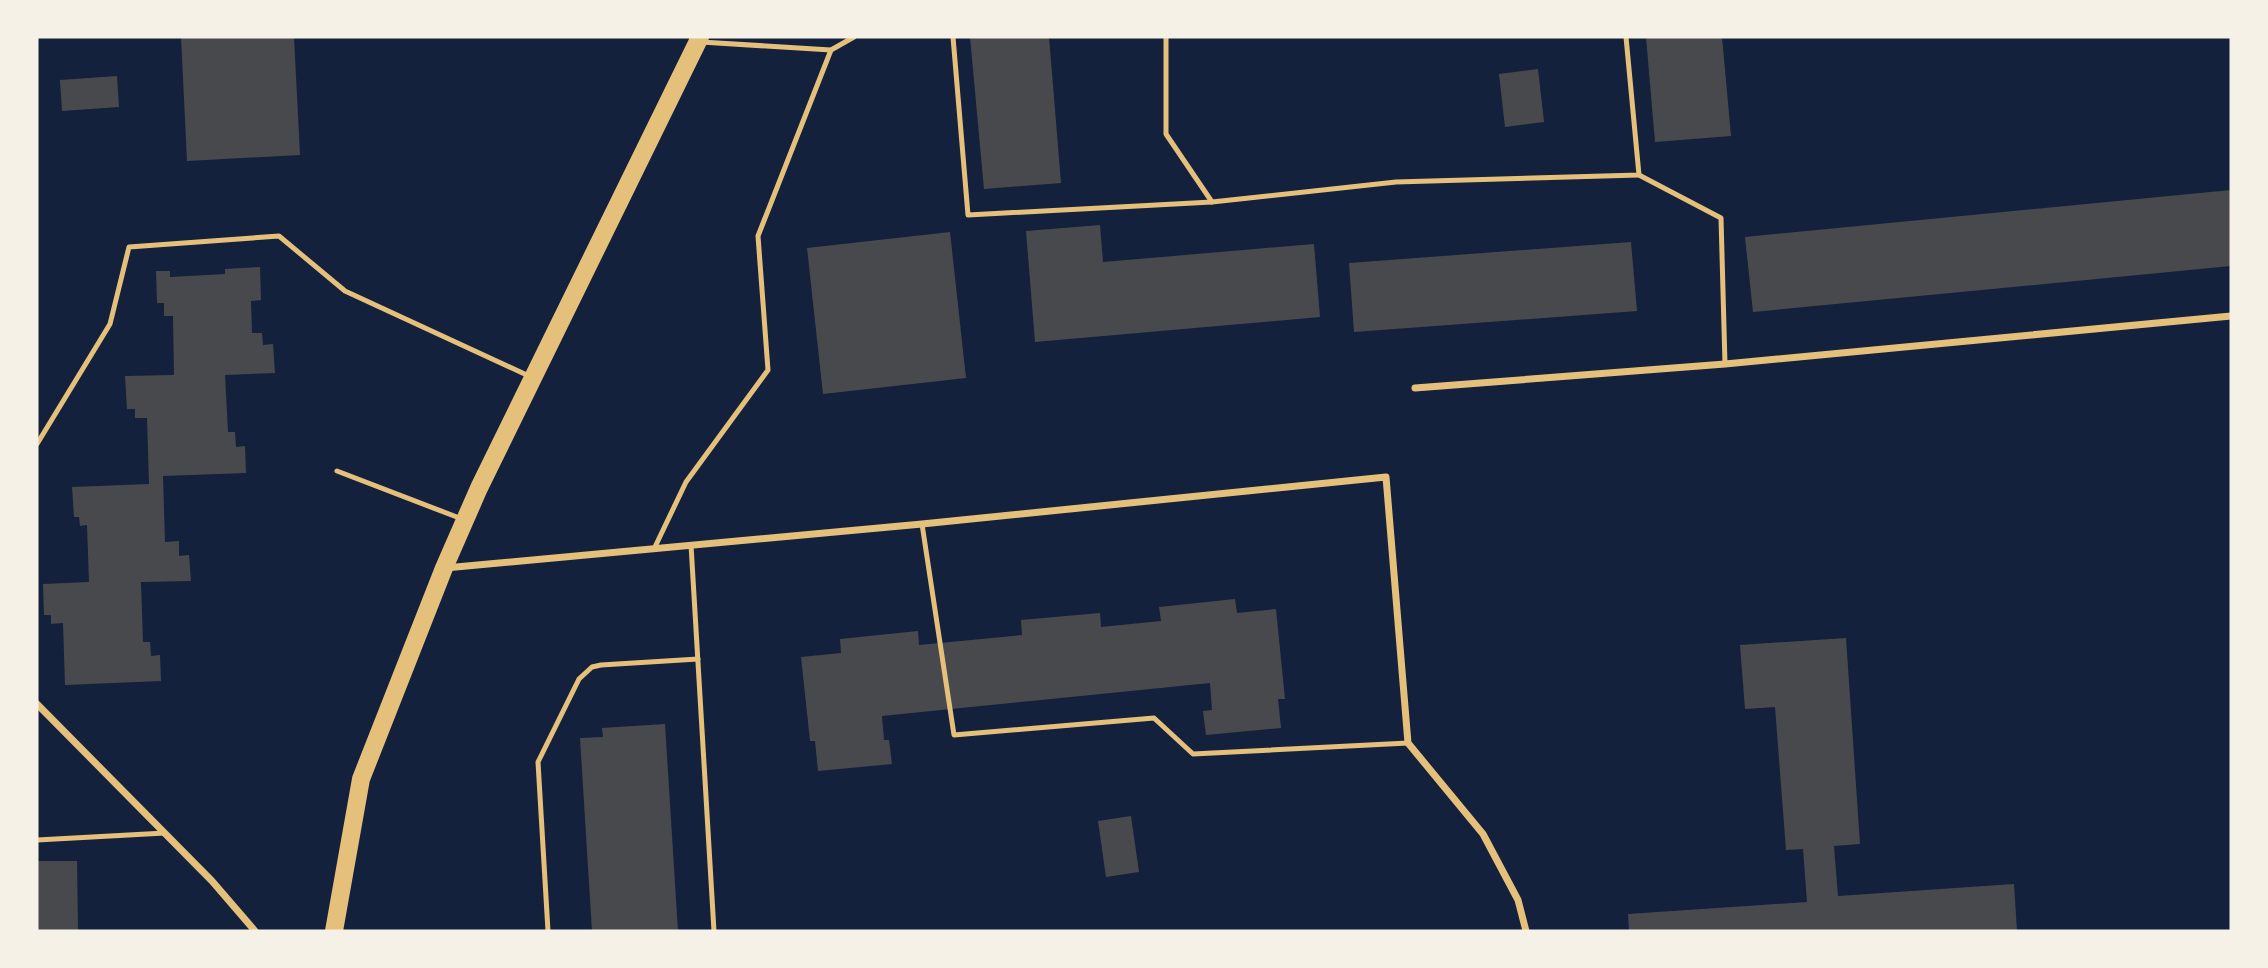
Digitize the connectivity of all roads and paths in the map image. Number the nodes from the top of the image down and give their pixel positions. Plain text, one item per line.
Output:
1 (854, 37) edge
2 (953, 37) edge
3 (1166, 37) edge
4 (1626, 37) edge
5 (699, 39) edge
6 (831, 50) junction
7 (1639, 175) junction
8 (1212, 202) junction
9 (2231, 316) edge
10 (1725, 364) junction
11 (533, 378) junction
12 (1415, 388) dead end
13 (37, 444) edge
14 (337, 471) dead end
15 (465, 520) junction
16 (922, 524) junction
17 (691, 545) junction
18 (654, 548) junction
19 (444, 568) junction
20 (698, 659) junction
21 (37, 704) edge
22 (1408, 743) junction
23 (165, 833) junction
24 (37, 840) edge
25 (255, 931) edge
26 (334, 931) edge
27 (548, 931) edge
28 (714, 931) edge
29 (1526, 931) edge

1 - 6 lane
2 - 8 lane
3 - 8 lane
4 - 7 lane
5 - 6 lane
5 - 11 main road
6 - 18 lane
7 - 8 lane
7 - 10 lane
9 - 10 street
10 - 12 street
11 - 13 lane
11 - 15 main road
14 - 15 lane
15 - 19 main road
16 - 17 street
16 - 22 lane
16 - 22 street
17 - 18 street
17 - 20 lane
18 - 19 street
19 - 26 main road
20 - 27 lane
20 - 28 lane
21 - 23 street
22 - 29 street
23 - 24 lane
23 - 25 street

